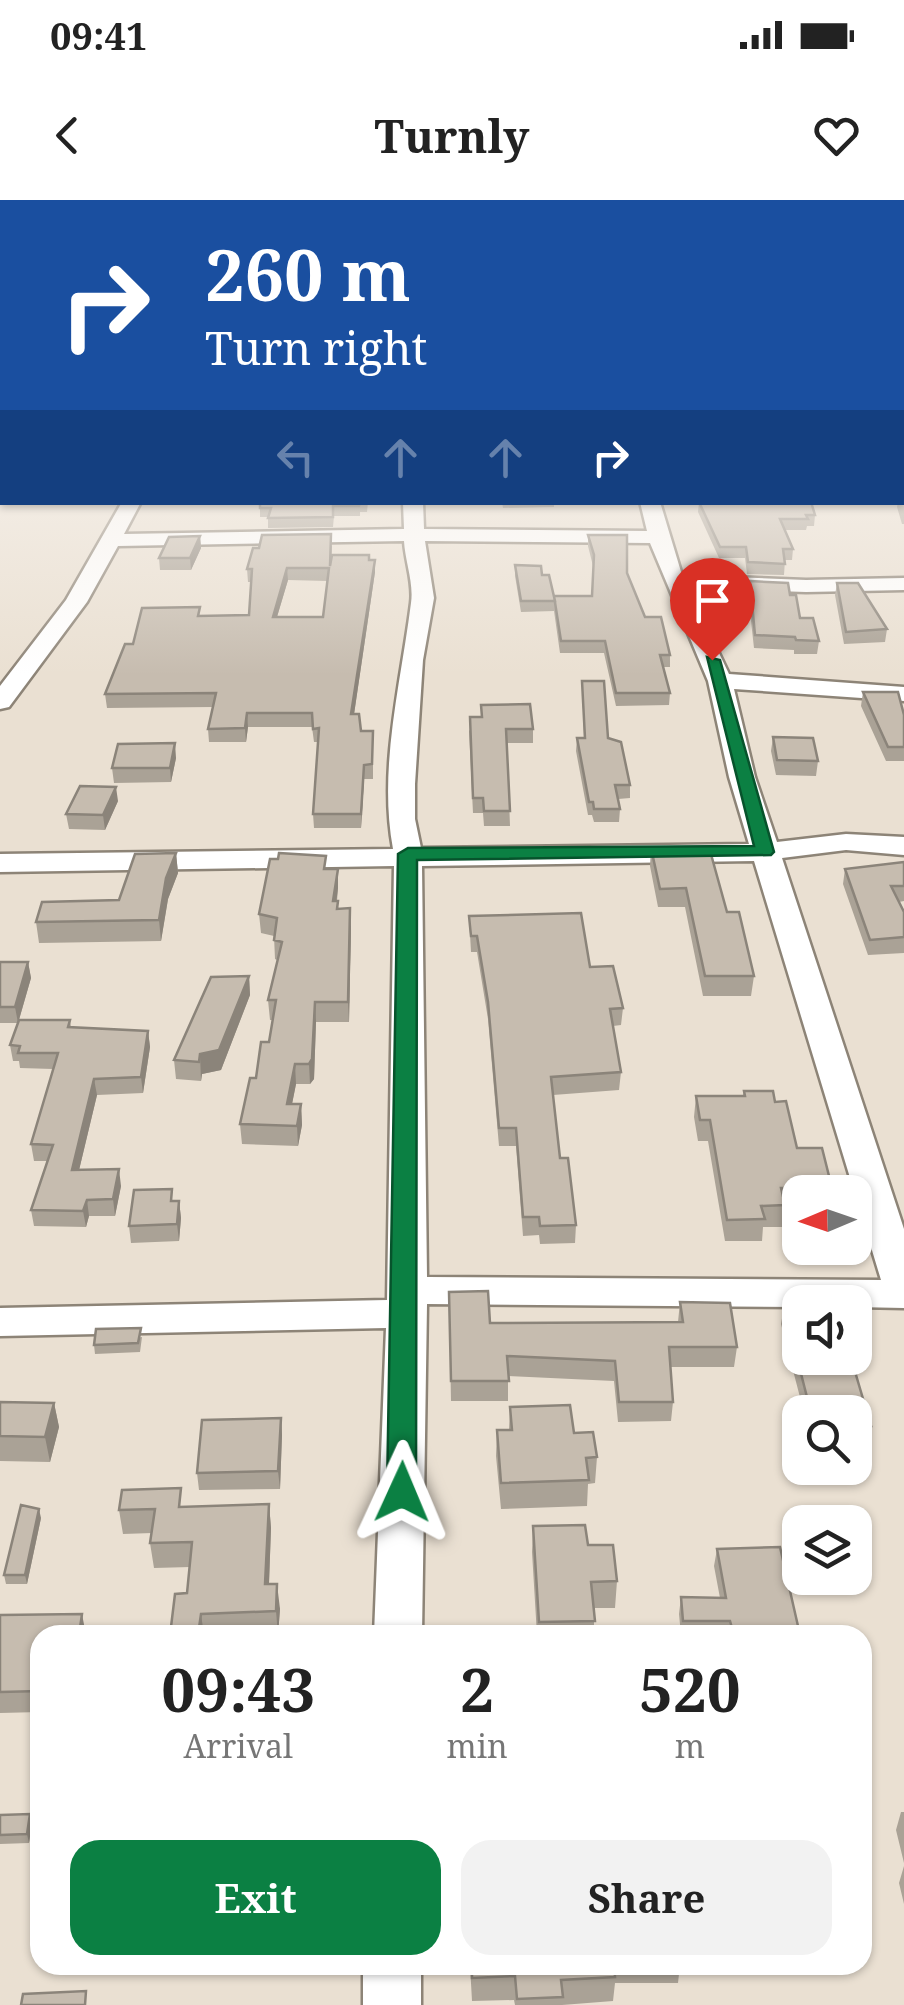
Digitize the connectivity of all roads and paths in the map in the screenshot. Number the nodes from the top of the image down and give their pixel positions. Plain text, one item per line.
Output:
1 (130, 506) edge
2 (651, 506) edge
3 (413, 518) edge
4 (656, 537) junction
5 (112, 540) junction
6 (675, 581) junction
7 (904, 584) edge
8 (720, 681) junction
9 (904, 694) edge
10 (0, 702) edge
11 (904, 846) edge
12 (765, 852) junction
13 (408, 854) junction
14 (0, 863) edge
15 (904, 1292) edge
16 (406, 1302) junction
17 (0, 1322) edge
18 (398, 1625) edge
19 (392, 1975) edge
20 (392, 2005) edge

1 - 5 street
2 - 4 street
3 - 4 street
3 - 5 street
3 - 13 street
4 - 6 street
5 - 10 street
6 - 7 street
6 - 8 street
8 - 9 street
8 - 12 street
11 - 12 street
12 - 13 street
12 - 15 street
13 - 14 street
13 - 16 street
15 - 16 street
16 - 17 street
16 - 18 street
19 - 20 street

